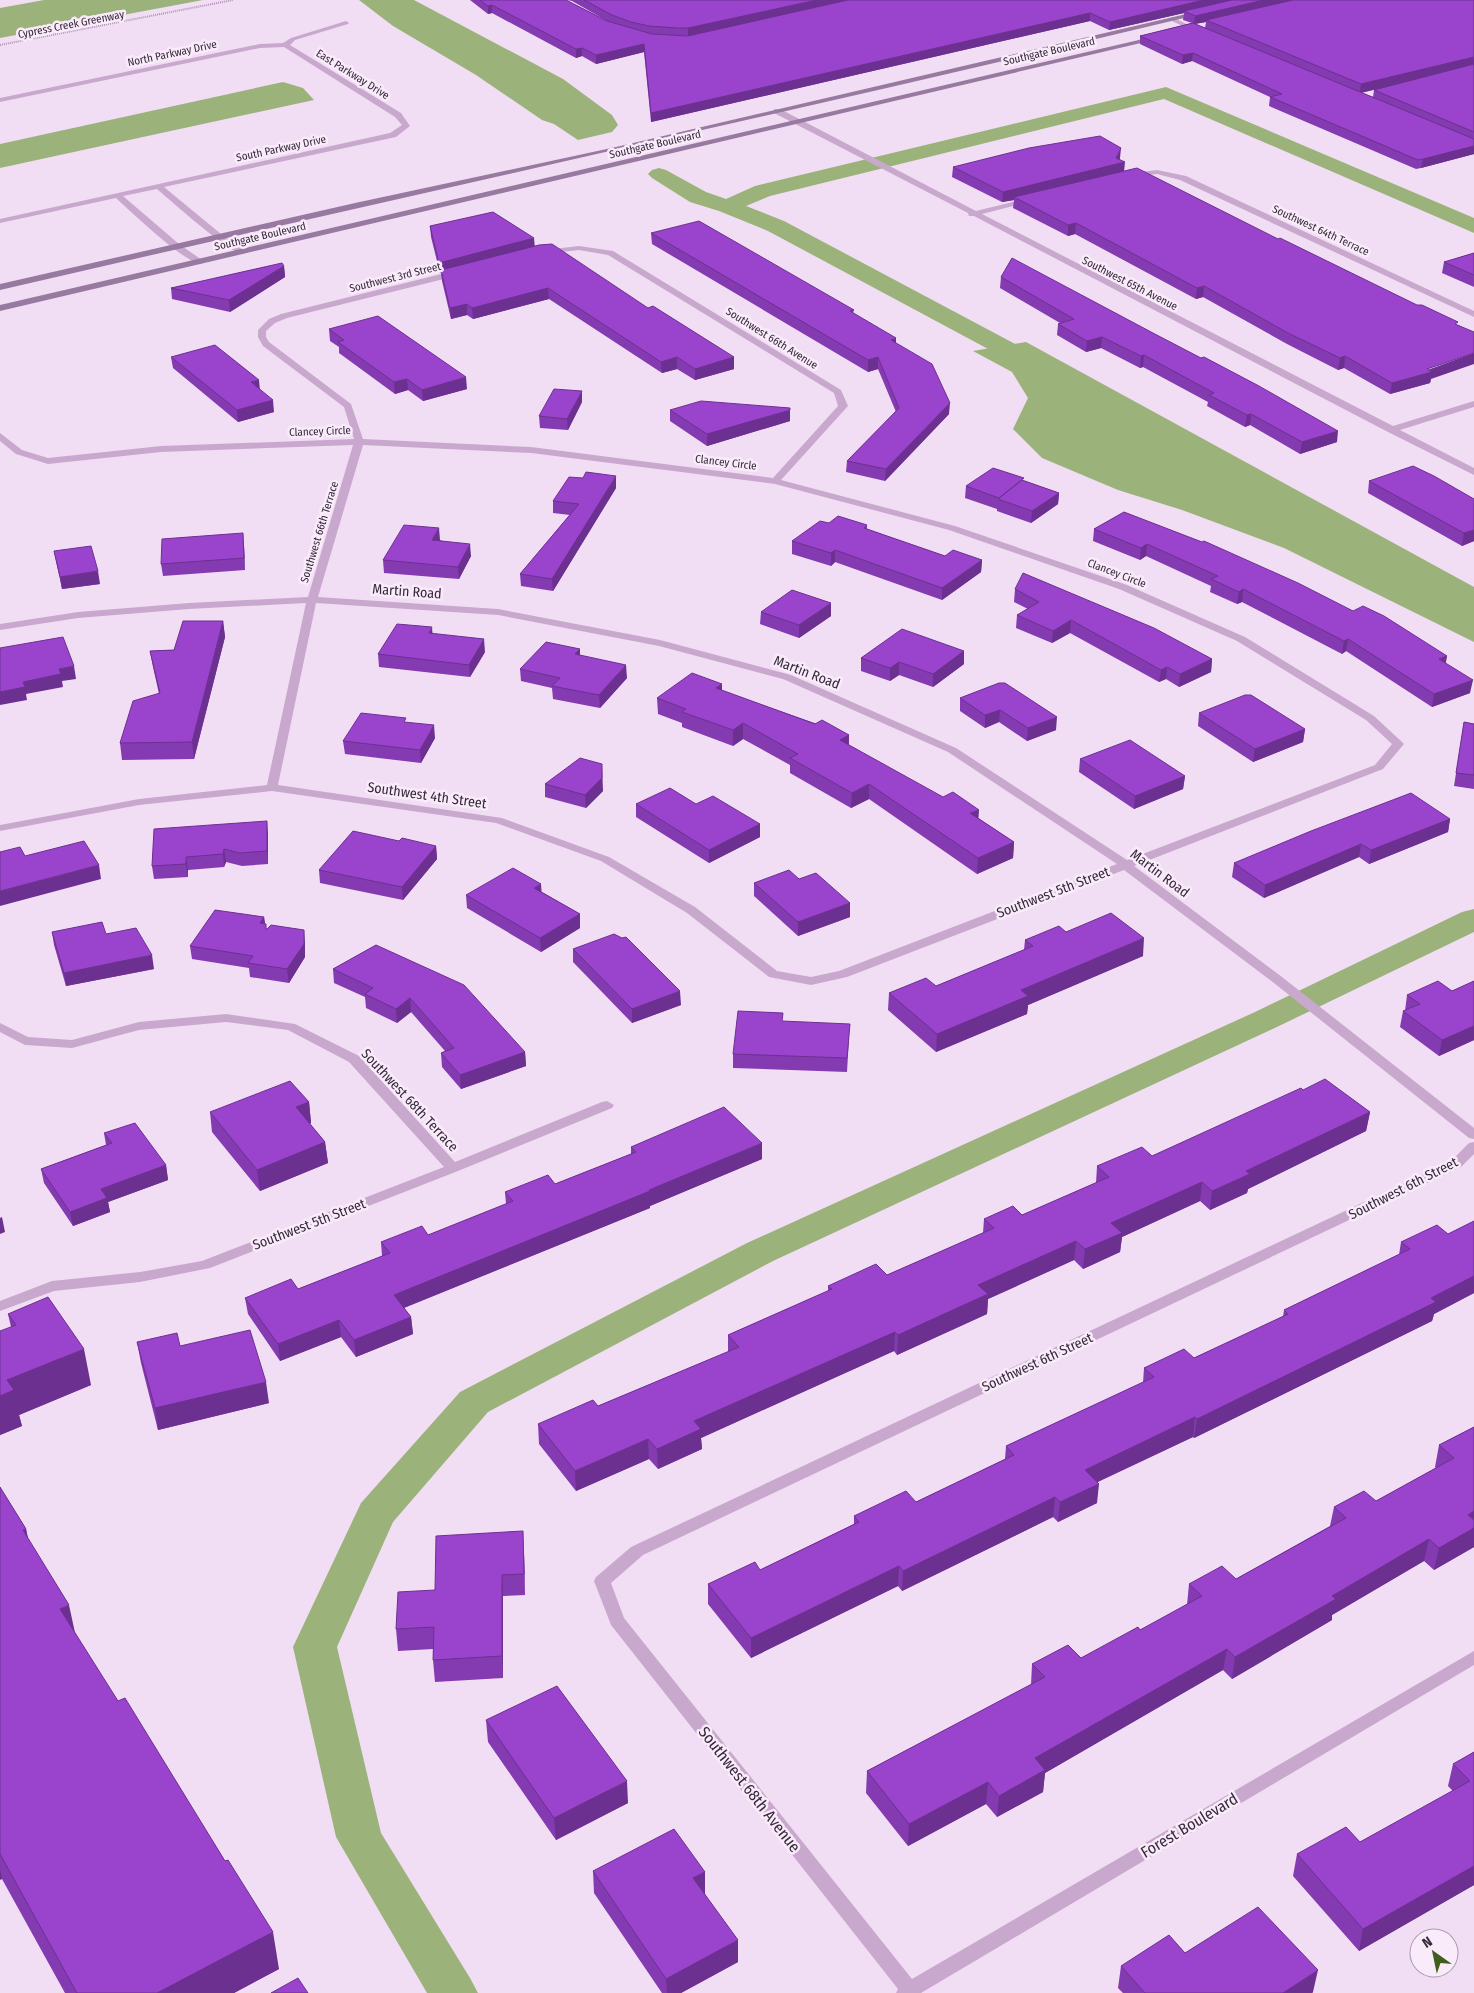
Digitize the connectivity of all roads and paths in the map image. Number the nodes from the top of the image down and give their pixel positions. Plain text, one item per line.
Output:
1 (233, 0) edge
2 (1209, 11) edge
3 (1172, 19) junction
4 (346, 23) dead end
5 (1193, 29) junction
6 (1203, 30) edge
7 (1184, 31) edge
8 (1164, 36) edge
9 (0, 45) edge
10 (285, 45) junction
11 (0, 100) edge
12 (777, 111) junction
13 (797, 122) junction
14 (406, 126) joint
15 (1124, 176) edge
16 (158, 186) junction
17 (117, 195) junction
18 (1039, 197) edge
19 (972, 214) junction
20 (0, 221) edge
21 (218, 236) junction
22 (176, 246) junction
23 (241, 252) junction
24 (539, 252) edge
25 (199, 262) junction
26 (464, 271) edge
27 (0, 287) edge
28 (0, 308) edge
29 (1474, 314) edge
30 (1474, 404) edge
31 (1391, 430) junction
32 (0, 436) edge
33 (359, 442) junction
34 (1474, 472) edge
35 (775, 481) junction
36 (312, 600) junction
37 (0, 627) edge
38 (1398, 744) joint
39 (272, 788) junction
40 (0, 828) edge
41 (1124, 864) junction
42 (811, 981) joint
43 (0, 1027) edge
44 (607, 1104) dead end
45 (1474, 1135) edge
46 (1474, 1146) edge
47 (453, 1168) junction
48 (0, 1306) edge
49 (602, 1581) joint
50 (1474, 1657) edge
51 (907, 1992) edge

1 - 9 path, Cypress Creek Greenway
2 - 3 main road, Southgate Boulevard
3 - 5 street
3 - 12 main road, Southgate Boulevard
4 - 10 street, North Parkway Drive
5 - 6 street
5 - 7 main road
8 - 13 main road, Southgate Boulevard
10 - 11 street, North Parkway Drive
10 - 14 street, East Parkway Drive
12 - 13 street, Southwest 65th Avenue
12 - 21 main road, Southgate Boulevard
13 - 19 street, Southwest 65th Avenue
13 - 23 main road, Southgate Boulevard
14 - 16 street, South Parkway Drive
15 - 29 street, Southwest 64th Terrace
16 - 17 street, South Parkway Drive
16 - 21 street
17 - 20 street, South Parkway Drive
17 - 22 street
18 - 19 street
19 - 31 street, Southwest 65th Avenue
21 - 22 main road, Southgate Boulevard
21 - 23 street
22 - 25 street
22 - 27 main road, Southgate Boulevard
23 - 25 main road, Southgate Boulevard
24 - 35 street, Southwest 66th Avenue
25 - 28 main road, Southgate Boulevard
26 - 33 street, Southwest 3rd Street
30 - 31 street
31 - 34 street, Southwest 65th Avenue
32 - 33 street, Clancey Circle
33 - 35 street, Clancey Circle
33 - 36 street, Southwest 66th Terrace
35 - 38 street, Clancey Circle
36 - 37 street, Martin Road
36 - 39 street, Southwest 66th Terrace
36 - 41 street, Martin Road
38 - 41 street, Southwest 5th Street
39 - 40 street, Southwest 4th Street
39 - 42 street, Southwest 4th Street
41 - 42 street, Southwest 5th Street
41 - 45 street, Martin Road
43 - 47 street, Southwest 68th Terrace
44 - 47 street, Southwest 5th Street
46 - 49 street, Southwest 6th Street
47 - 48 street, Southwest 5th Street
49 - 51 street, Southwest 68th Avenue
50 - 51 street, Forest Boulevard

